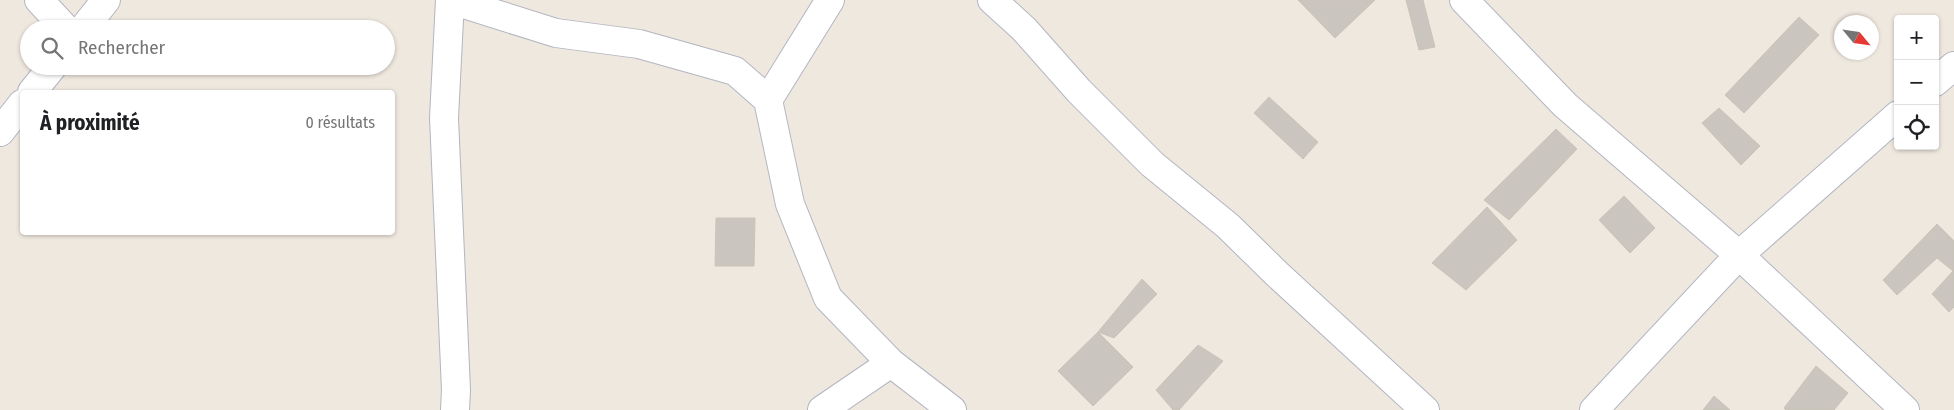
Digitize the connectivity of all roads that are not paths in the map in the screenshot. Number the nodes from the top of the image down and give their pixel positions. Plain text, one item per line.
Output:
1 (39, 0) edge
2 (106, 0) edge
3 (450, 0) edge
4 (830, 0) edge
5 (992, 0) edge
6 (1464, 0) edge
7 (58, 20) edge
8 (90, 20) edge
9 (1954, 66) edge
10 (46, 75) edge
11 (1939, 79) edge
12 (34, 90) edge
13 (768, 100) junction
14 (20, 107) edge
15 (1894, 119) edge
16 (0, 132) edge
17 (1740, 255) junction
18 (891, 363) junction
19 (455, 410) edge
20 (822, 410) edge
21 (952, 410) edge
22 (1425, 410) edge
23 (1594, 410) edge
24 (1905, 410) edge

1 - 7 street
2 - 8 street
3 - 13 street
3 - 19 street
4 - 13 street
5 - 22 street
6 - 17 street
9 - 11 street
10 - 12 street
13 - 18 street
14 - 16 street
15 - 17 street
17 - 23 street
17 - 24 street
18 - 20 street
18 - 21 street

